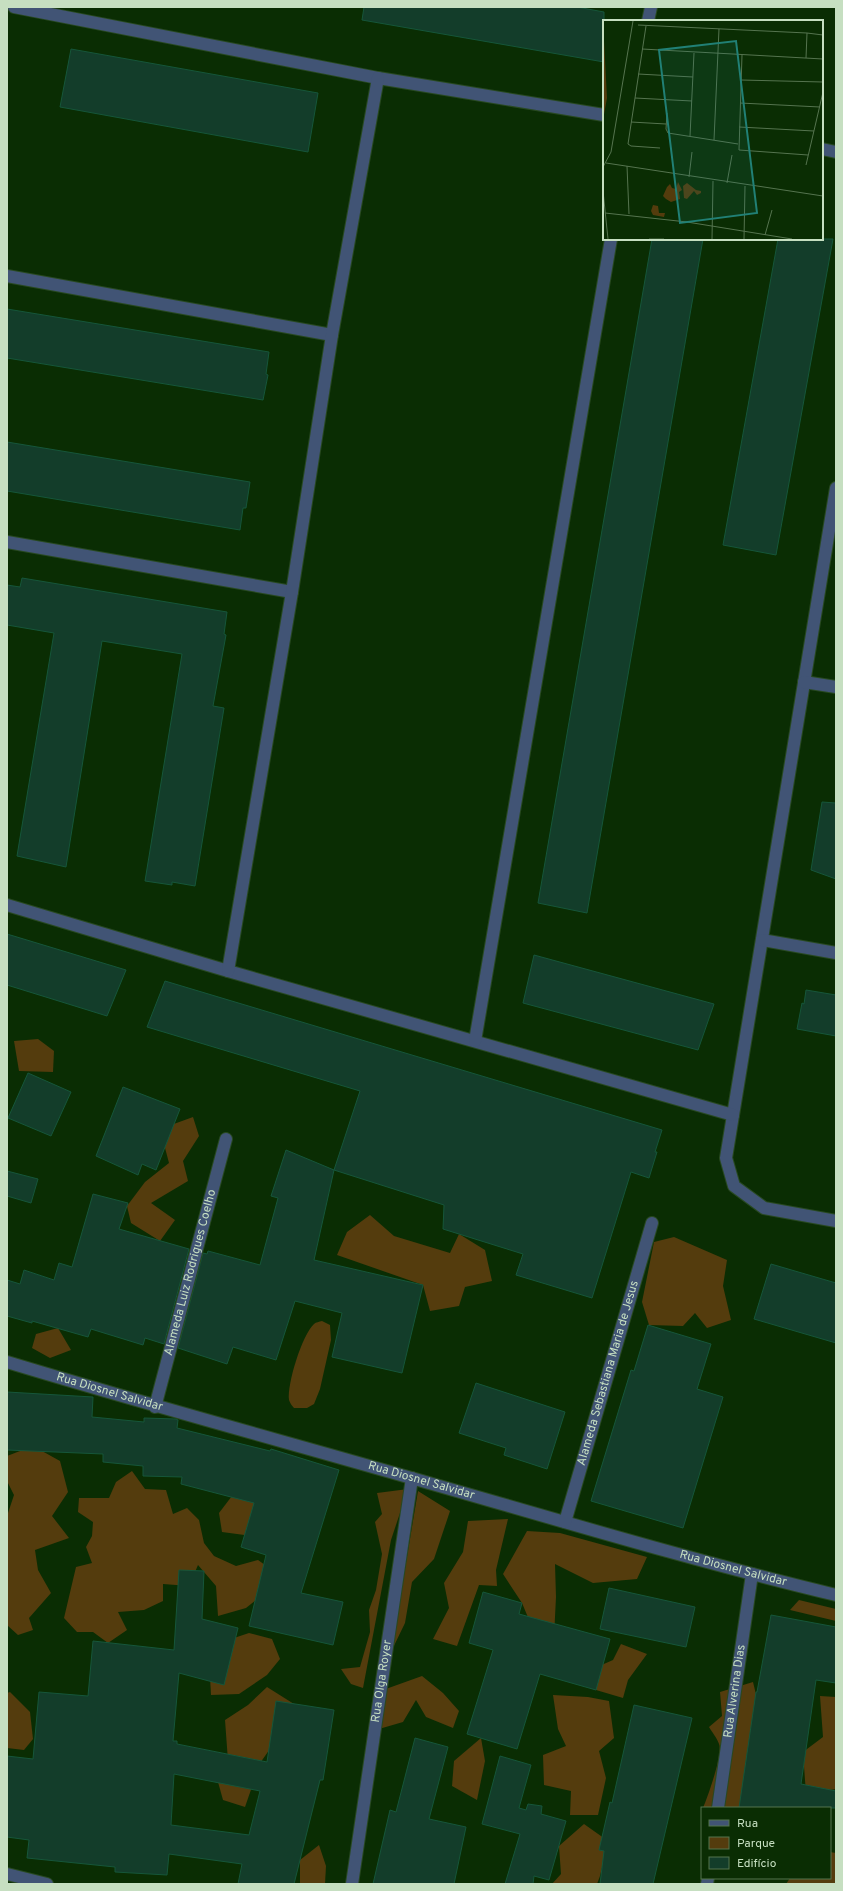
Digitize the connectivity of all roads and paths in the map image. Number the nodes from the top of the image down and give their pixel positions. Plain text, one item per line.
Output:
1 (14, 7) edge
2 (650, 7) edge
3 (648, 20) edge
4 (378, 78) junction
5 (603, 115) edge
6 (823, 149) edge
7 (836, 152) edge
8 (612, 240) edge
9 (7, 276) edge
10 (332, 335) junction
11 (836, 488) edge
12 (7, 542) edge
13 (292, 592) junction
14 (804, 682) junction
15 (836, 687) edge
16 (7, 905) edge
17 (762, 940) junction
18 (836, 954) edge
19 (228, 971) junction
20 (475, 1040) junction
21 (733, 1115) junction
22 (226, 1139) dead end
23 (836, 1221) edge
24 (652, 1223) dead end
25 (7, 1362) edge
26 (155, 1407) junction
27 (412, 1478) junction
28 (565, 1522) junction
29 (752, 1574) junction
30 (836, 1595) edge
31 (718, 1807) edge
32 (7, 1874) edge
33 (47, 1884) edge
34 (352, 1884) edge

1 - 4 street
2 - 3 street
4 - 5 street
4 - 10 street
6 - 7 street
8 - 20 street
9 - 10 street
10 - 13 street
11 - 14 street
12 - 13 street
13 - 19 street
14 - 15 street
14 - 17 street
16 - 19 street
17 - 18 street
17 - 21 street
19 - 20 street
20 - 21 street
21 - 23 street
22 - 26 street, Alameda Luiz Rodrigues Coelho
24 - 28 street, Alameda Sebastiana Maria de Jesus
25 - 26 street, Rua Diosnel Salvidar
26 - 27 street, Rua Diosnel Salvidar
27 - 28 street, Rua Diosnel Salvidar
27 - 34 street, Rua Olga Royer
28 - 29 street, Rua Diosnel Salvidar
29 - 30 street, Rua Diosnel Salvidar
29 - 31 street, Rua Alverina Dias
32 - 33 street

